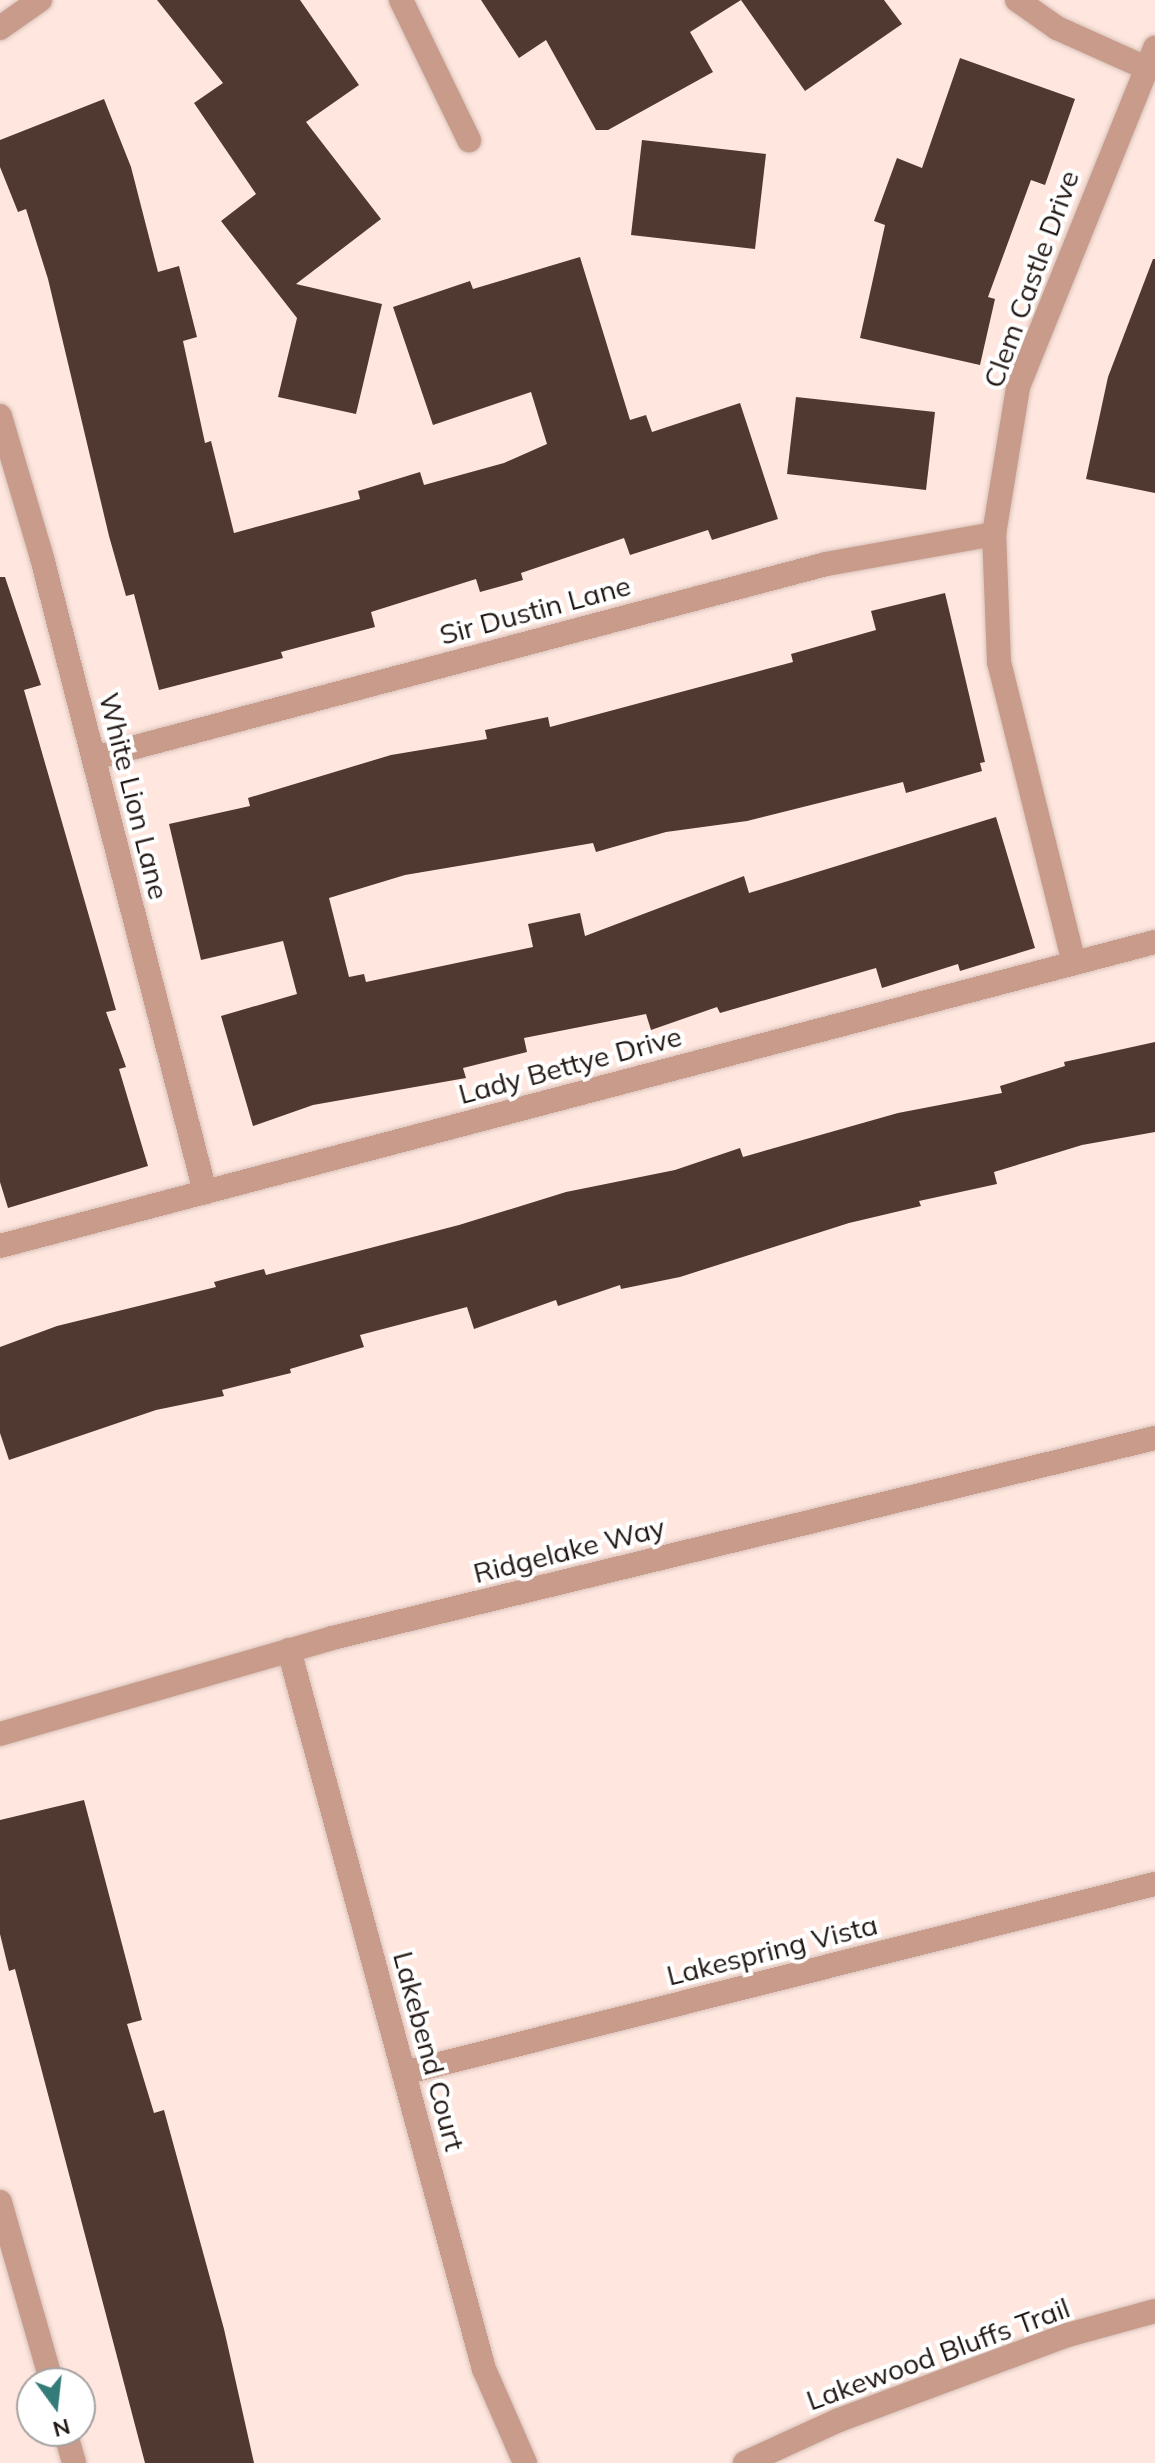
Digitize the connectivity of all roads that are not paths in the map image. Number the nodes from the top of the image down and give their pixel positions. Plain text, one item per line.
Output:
1 (40, 0) edge
2 (401, 0) edge
3 (1017, 0) edge
4 (0, 28) edge
5 (1151, 58) edge
6 (469, 140) dead end
7 (0, 416) edge
8 (994, 534) junction
9 (94, 758) junction
10 (1155, 942) edge
11 (1074, 963) junction
12 (205, 1192) junction
13 (0, 1246) edge
14 (1155, 1438) edge
15 (289, 1650) junction
16 (0, 1734) edge
17 (1155, 1884) edge
18 (404, 2073) junction
19 (0, 2202) edge
20 (1155, 2311) edge
21 (47, 2367) edge
22 (525, 2463) edge
23 (745, 2463) edge

1 - 4 street
2 - 6 street
3 - 5 street
5 - 8 street, Clem Castle Drive
7 - 9 street, White Lion Lane
8 - 9 street, Sir Dustin Lane
8 - 11 street, Clem Castle Drive
9 - 12 street, White Lion Lane
10 - 11 street, Lady Bettye Drive
11 - 12 street, Lady Bettye Drive
12 - 13 street, Lady Bettye Drive
14 - 15 street, Ridgelake Way
15 - 16 street, Ridgelake Way
15 - 18 street, Lakebend Court
17 - 18 street, Lakespring Vista
18 - 22 street, Lakebend Court
19 - 21 street
20 - 23 street, Lakewood Bluffs Trail

